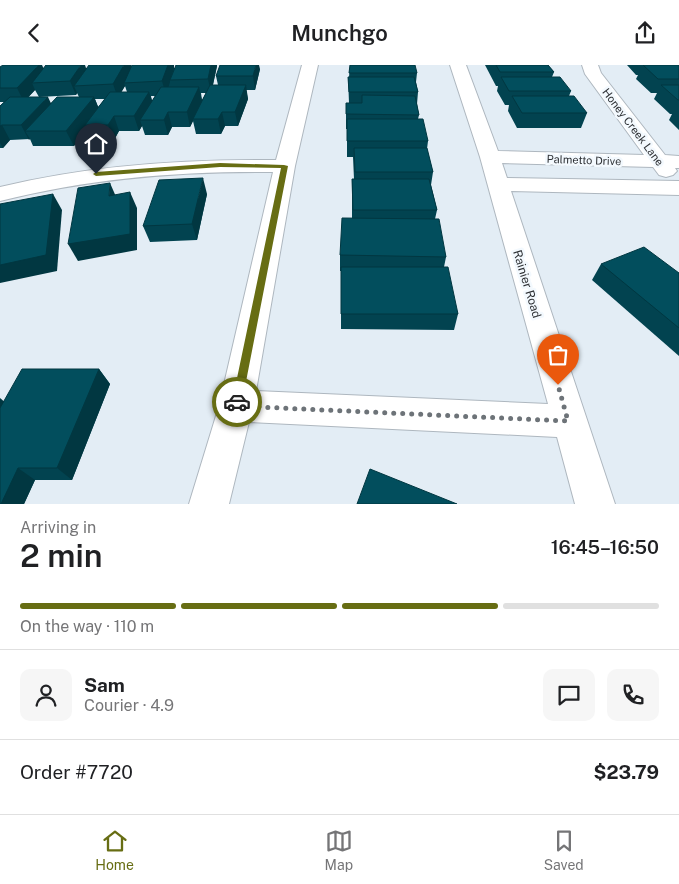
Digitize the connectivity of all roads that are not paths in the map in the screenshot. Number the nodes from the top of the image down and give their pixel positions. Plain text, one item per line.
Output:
1 (310, 65) edge
2 (458, 65) edge
3 (590, 65) edge
4 (490, 157) junction
5 (669, 162) edge
6 (284, 166) junction
7 (498, 184) junction
8 (679, 188) edge
9 (0, 194) edge
10 (236, 406) junction
11 (568, 421) junction
12 (209, 504) edge
13 (595, 504) edge

1 - 6 street
2 - 4 street, Rainier Road
3 - 5 street, Honey Creek Lane
4 - 5 street, Palmetto Drive
4 - 7 street, Rainier Road
5 - 8 street, Honey Creek Lane
6 - 9 street
6 - 10 street
7 - 8 street
7 - 11 street, Rainier Road
10 - 11 street
10 - 12 street
11 - 13 street, Rainier Road

